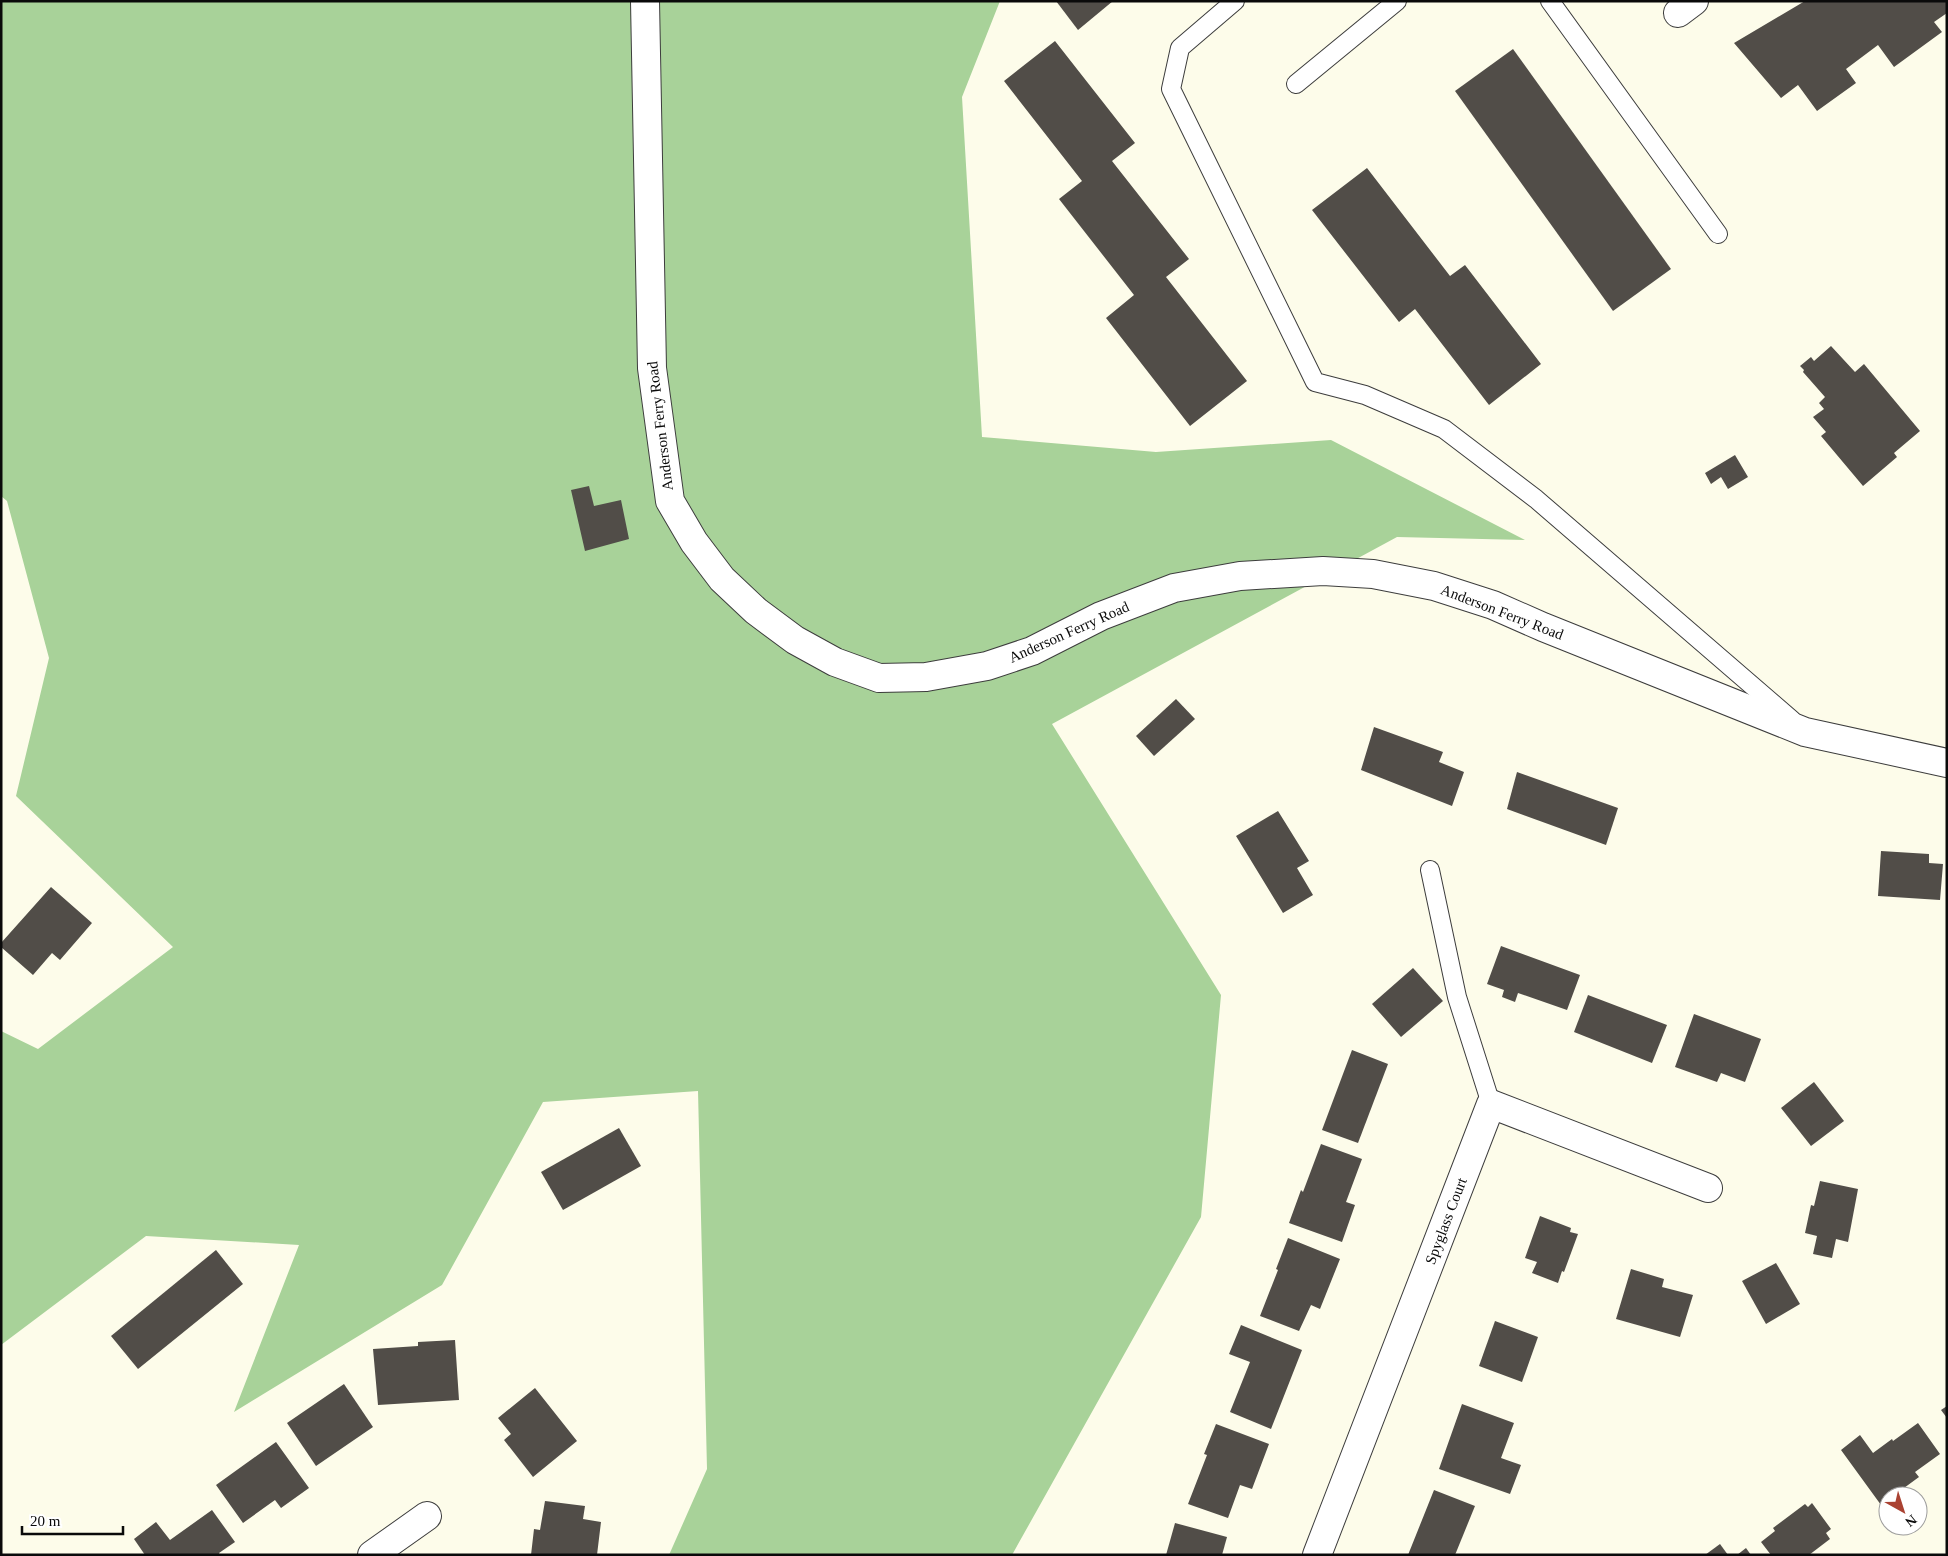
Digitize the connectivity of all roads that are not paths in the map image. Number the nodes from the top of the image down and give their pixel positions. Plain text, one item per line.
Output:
1 (645, 1) edge
2 (1235, 1) edge
3 (1397, 1) edge
4 (1550, 1) edge
5 (1296, 84) dead end
6 (1718, 234) dead end
7 (1805, 732) junction
8 (1947, 763) edge
9 (1430, 870) dead end
10 (1491, 1104) junction
11 (1708, 1188) dead end
12 (427, 1516) dead end
13 (372, 1555) edge
14 (1317, 1555) edge

1 - 7 street, Anderson Ferry Road
2 - 7 lane
3 - 5 lane
4 - 6 lane
7 - 8 street, Anderson Ferry Road
9 - 10 lane
10 - 11 street
10 - 14 street, Spyglass Court
12 - 13 street

